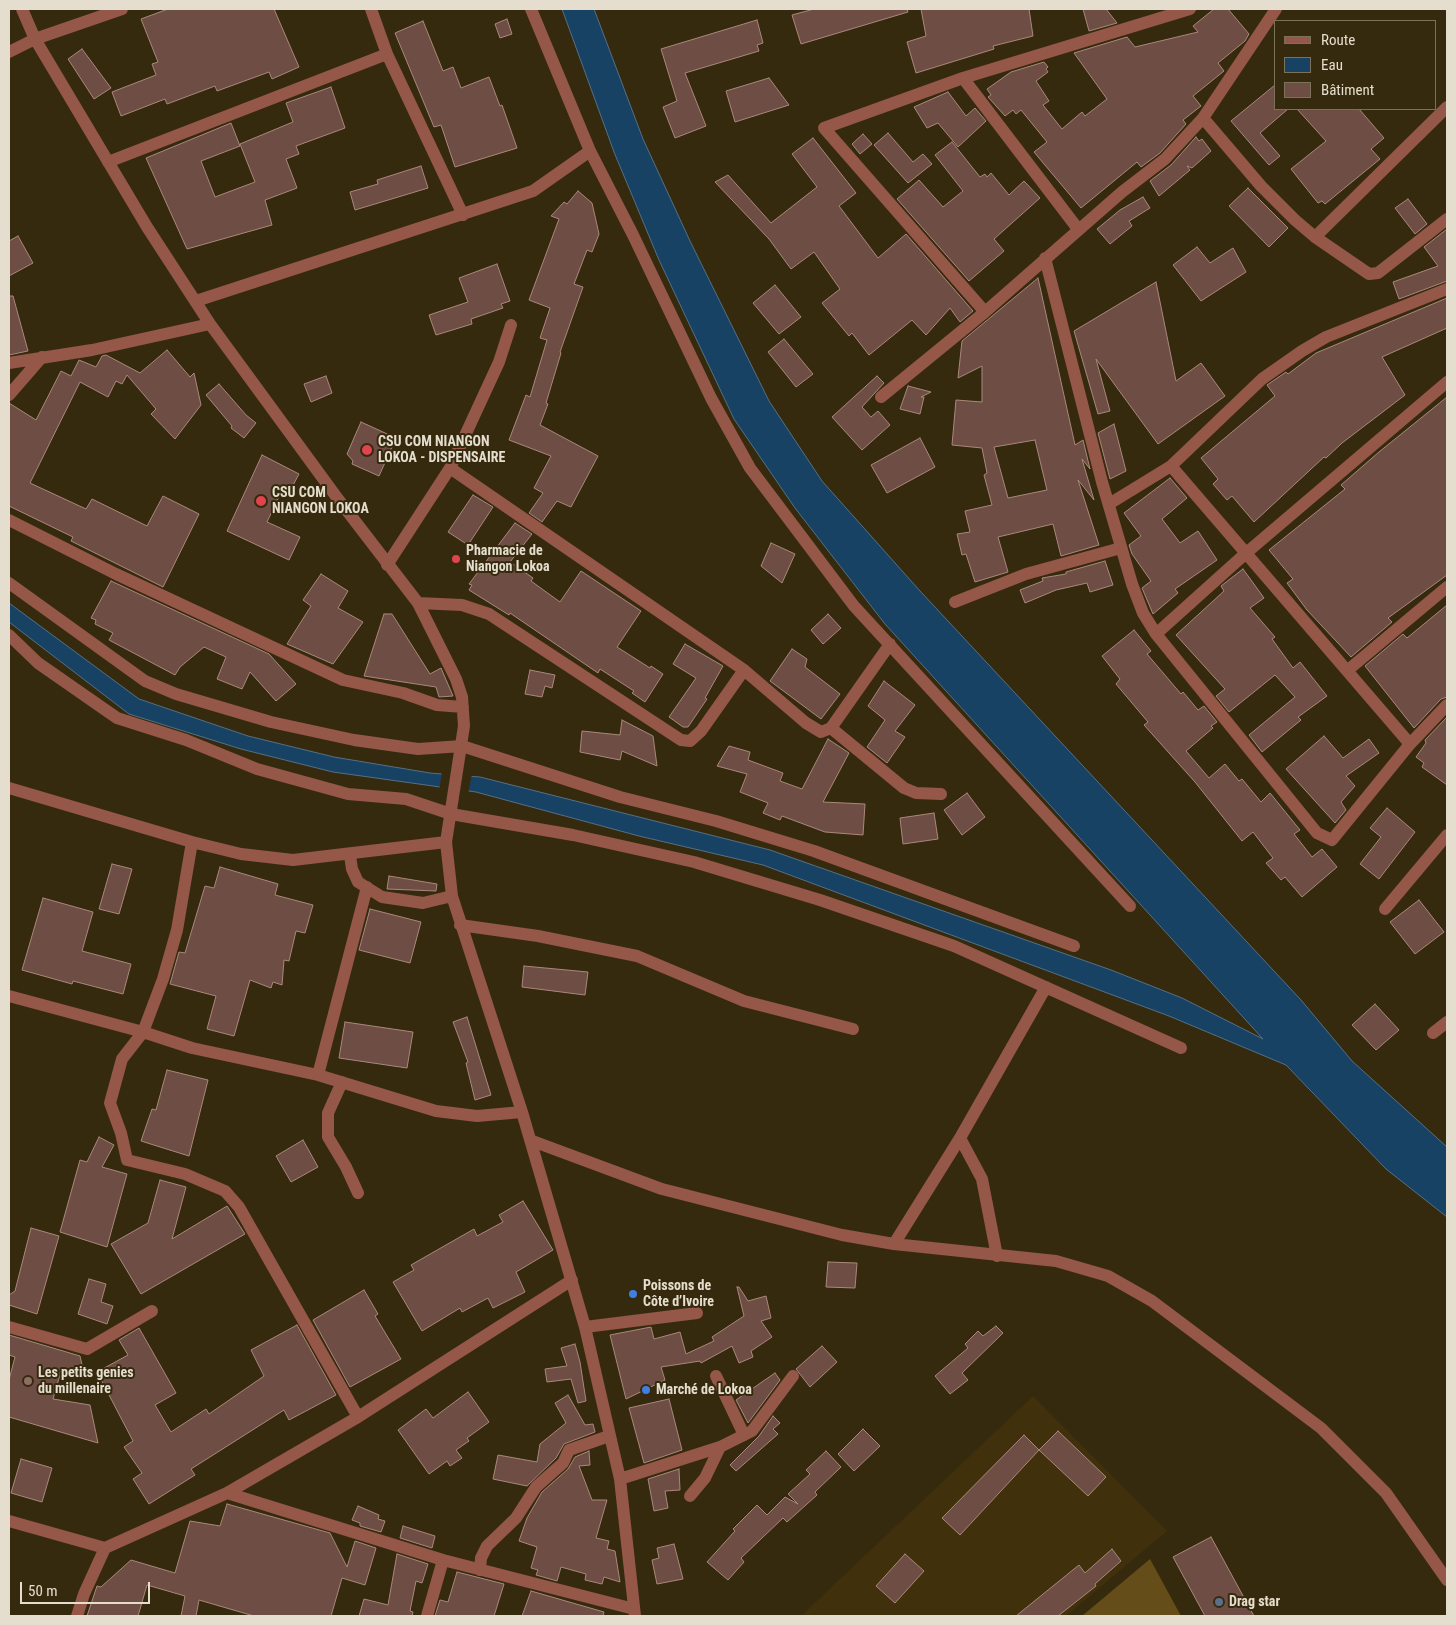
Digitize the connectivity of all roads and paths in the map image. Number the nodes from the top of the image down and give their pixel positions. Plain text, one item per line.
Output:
1 (22, 9) edge
2 (122, 9) edge
3 (371, 9) edge
4 (531, 9) edge
5 (1190, 9) edge
6 (1276, 9) edge
7 (35, 39) junction
8 (9, 52) edge
9 (387, 54) junction
10 (963, 78) junction
11 (1447, 107) edge
12 (1203, 118) junction
13 (590, 151) junction
14 (108, 162) junction
15 (463, 215) junction
16 (1447, 219) edge
17 (1078, 229) junction
18 (1315, 237) junction
19 (1045, 258) junction
20 (1447, 289) edge
21 (196, 301) junction
22 (985, 312) junction
23 (210, 324) junction
24 (511, 325) dead end
25 (42, 357) junction
26 (9, 363) edge
27 (1447, 382) edge
28 (9, 395) edge
29 (880, 397) dead end
30 (1171, 466) junction
31 (450, 468) junction
32 (1109, 504) junction
33 (9, 520) edge
34 (1121, 548) junction
35 (1245, 554) junction
36 (387, 565) junction
37 (9, 583) edge
38 (1447, 587) edge
39 (955, 602) dead end
40 (418, 603) junction
41 (1156, 634) junction
42 (9, 635) edge
43 (890, 644) junction
44 (744, 670) junction
45 (1348, 670) junction
46 (1447, 705) edge
47 (463, 707) junction
48 (831, 728) junction
49 (1410, 744) junction
50 (462, 746) junction
51 (9, 788) edge
52 (941, 794) dead end
53 (451, 814) junction
54 (1447, 835) edge
55 (192, 842) junction
56 (446, 842) junction
57 (350, 855) junction
58 (367, 887) junction
59 (452, 896) junction
60 (1130, 906) dead end
61 (1385, 910) dead end
62 (460, 925) junction
63 (1074, 946) dead end
64 (1046, 987) junction
65 (9, 996) edge
66 (1447, 1022) edge
67 (853, 1029) dead end
68 (144, 1032) junction
69 (1433, 1033) dead end
70 (1181, 1048) dead end
71 (318, 1075) junction
72 (342, 1082) junction
73 (522, 1112) junction
74 (960, 1138) junction
75 (530, 1140) junction
76 (358, 1193) dead end
77 (894, 1244) junction
78 (997, 1256) junction
79 (572, 1280) junction
80 (152, 1311) dead end
81 (697, 1313) dead end
82 (9, 1326) edge
83 (586, 1327) junction
84 (716, 1376) dead end
85 (793, 1376) dead end
86 (358, 1417) junction
87 (744, 1435) junction
88 (608, 1436) junction
89 (720, 1447) junction
90 (620, 1479) junction
91 (228, 1492) junction
92 (690, 1496) dead end
93 (9, 1521) edge
94 (106, 1548) junction
95 (443, 1560) junction
96 (480, 1570) junction
97 (1447, 1580) edge
98 (635, 1612) edge
99 (77, 1616) edge
100 (427, 1616) edge

1 - 7 street
2 - 7 street
3 - 9 street
4 - 13 street
5 - 10 street
6 - 12 street
7 - 8 street
7 - 14 street
9 - 14 street
9 - 15 street
10 - 17 street
10 - 22 street
11 - 18 street
12 - 17 street
12 - 18 street
13 - 15 street
13 - 43 street
14 - 21 street
15 - 21 street
16 - 18 street
17 - 19 street
19 - 22 street
19 - 32 street
20 - 30 street
21 - 23 street
22 - 29 street
23 - 25 street
23 - 36 street
24 - 31 street
25 - 26 street
25 - 28 street
27 - 35 street
30 - 32 street
30 - 35 street
31 - 36 street
31 - 44 street
32 - 34 street
33 - 47 street
34 - 39 street
34 - 41 street
35 - 41 street
35 - 45 street
36 - 40 street
37 - 50 street
38 - 45 street
40 - 44 street
40 - 47 street
41 - 49 street
42 - 53 street
43 - 48 street
43 - 60 street
44 - 48 street
45 - 49 street
46 - 49 street
47 - 50 street
48 - 52 street
50 - 53 street
50 - 63 street
51 - 55 street
53 - 56 street
53 - 64 street
54 - 61 street
55 - 57 street
55 - 68 street
56 - 57 street
56 - 59 street
57 - 58 street
58 - 59 street
58 - 71 street
59 - 62 street
62 - 67 street
62 - 73 street
64 - 70 street
64 - 74 street
65 - 68 street
66 - 69 street
68 - 71 street
68 - 86 street
71 - 72 street
72 - 73 street
72 - 76 street
73 - 75 street
74 - 77 street
74 - 78 street
75 - 77 street
75 - 79 street
77 - 78 street
78 - 97 street
79 - 83 street
79 - 86 street
80 - 82 street
81 - 83 street
83 - 88 street
84 - 87 street
85 - 87 street
86 - 91 street
87 - 89 street
88 - 90 street
88 - 96 street
89 - 90 street
89 - 92 street
90 - 98 street
91 - 94 street
91 - 95 street
93 - 94 street
94 - 99 street
95 - 96 street
95 - 100 street
96 - 98 street

